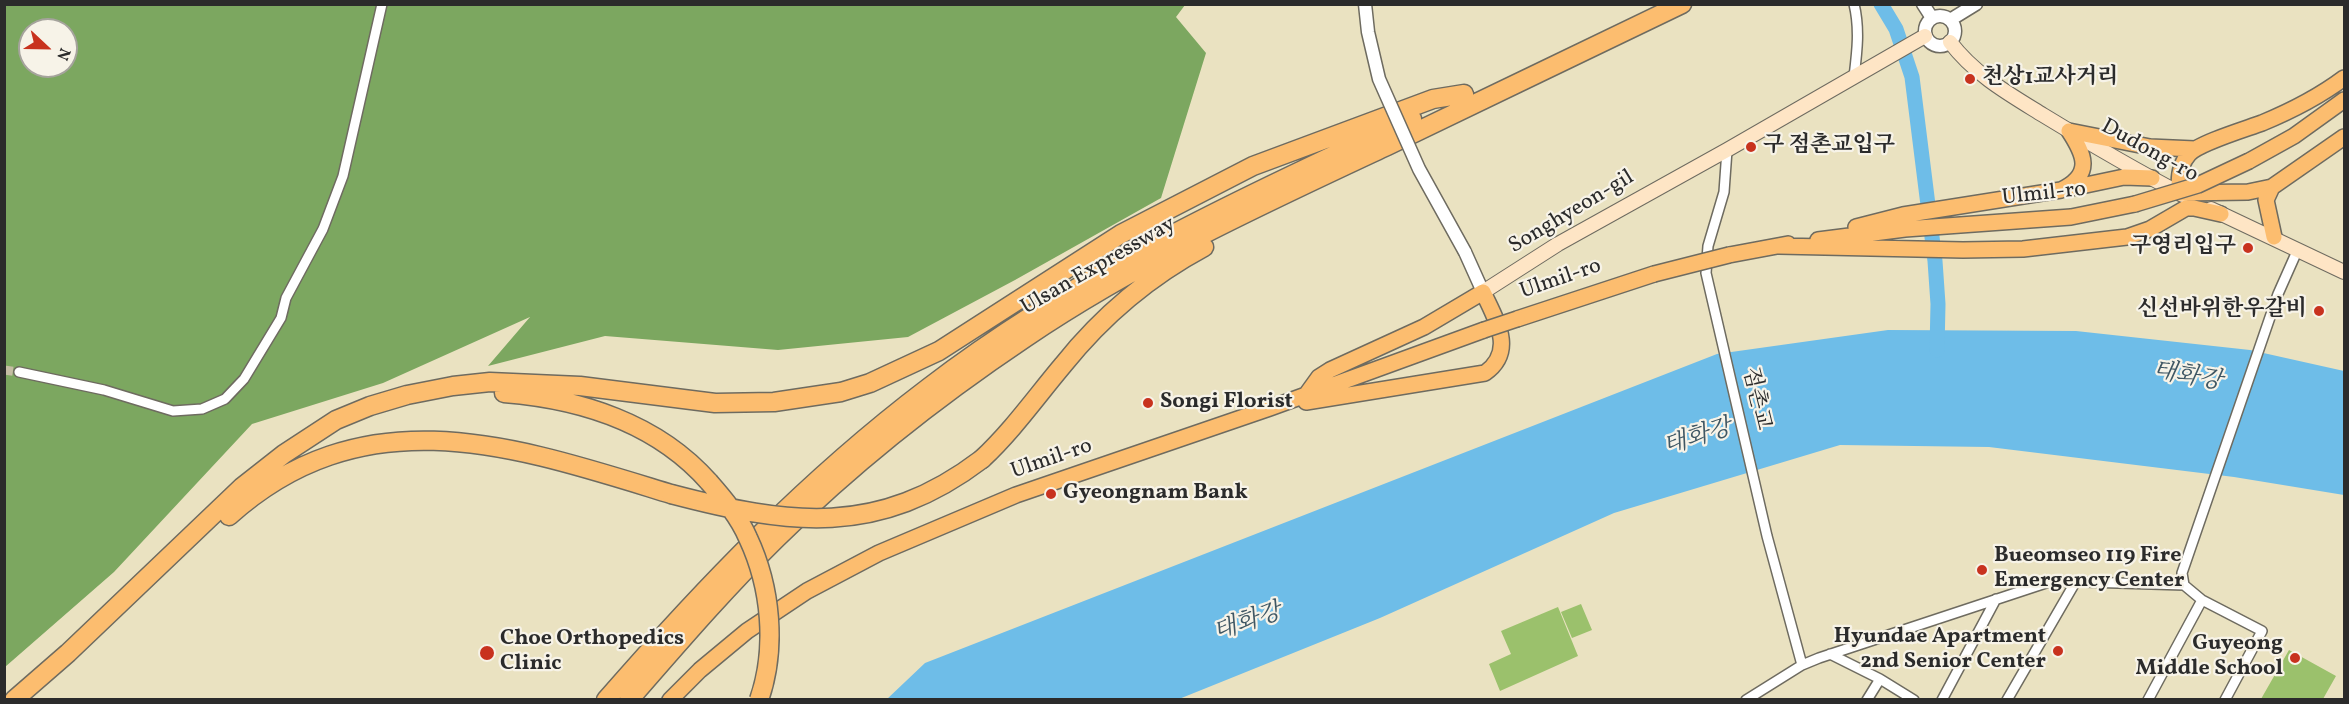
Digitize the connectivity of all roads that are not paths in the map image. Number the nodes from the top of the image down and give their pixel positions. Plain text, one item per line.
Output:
1 (382, 4) edge
2 (1365, 4) edge
3 (1656, 4) edge
4 (1682, 4) edge
5 (1854, 4) edge
6 (1923, 4) edge
7 (1976, 4) edge
8 (1932, 18) junction
9 (1950, 20) junction
10 (1920, 39) junction
11 (1950, 42) junction
12 (1854, 77) junction
13 (2344, 78) edge
14 (1464, 94) junction
15 (2344, 100) edge
16 (2069, 131) junction
17 (2344, 137) edge
18 (2195, 149) junction
19 (1727, 150) junction
20 (1325, 175) junction
21 (2152, 178) junction
22 (2272, 188) junction
23 (2061, 190) junction
24 (2177, 192) junction
25 (2221, 214) junction
26 (1904, 222) junction
27 (2157, 226) junction
28 (2274, 237) junction
29 (1779, 246) junction
30 (2298, 249) junction
31 (2344, 272) edge
32 (1483, 292) junction
33 (19, 372) tunnel mouth
34 (1306, 395) junction
35 (1270, 408) junction
36 (294, 447) junction
37 (2076, 581) junction
38 (2184, 585) junction
39 (1996, 599) junction
40 (2202, 600) junction
41 (1830, 654) junction
42 (1802, 665) junction
43 (1880, 679) junction
44 (14, 699) edge
45 (29, 699) edge
46 (606, 699) edge
47 (629, 699) edge
48 (670, 699) edge
49 (759, 699) edge
50 (1746, 699) edge
51 (1867, 699) edge
52 (1914, 699) edge
53 (1942, 699) edge
54 (2007, 699) edge
55 (2148, 699) edge
56 (2226, 699) edge

1 - 33 street
2 - 32 street, bridge
3 - 14 highway, Ulsan Expressway
4 - 20 highway, Ulsan Expressway
5 - 12 street
6 - 8 street
7 - 9 street
8 - 9 street
8 - 10 street
9 - 11 street
10 - 11 street
10 - 12 main road
11 - 16 main road, Dudong-ro
12 - 19 main road
13 - 18 main road
14 - 36 highway
14 - 46 highway, Ulsan Expressway
15 - 26 main road, Ulmil-ro, bridge
16 - 18 main road
16 - 21 main road, Dudong-ro
16 - 23 main road
17 - 22 main road
18 - 24 main road
19 - 32 main road, Songhyeon-gil
19 - 42 street, 점촌교
20 - 45 highway, bridge
20 - 47 highway, Ulsan Expressway
21 - 23 main road
21 - 24 main road, Dudong-ro
22 - 24 main road
22 - 28 main road
23 - 26 main road
24 - 25 main road, Dudong-ro
24 - 27 main road
25 - 27 main road
25 - 28 main road, Dudong-ro
26 - 29 main road
27 - 29 main road
28 - 30 main road, Dudong-ro
29 - 34 main road, Ulmil-ro, bridge
30 - 31 main road, Dudong-ro
30 - 38 street
32 - 34 main road
32 - 35 main road
34 - 35 main road, Ulmil-ro
35 - 48 main road, Ulmil-ro
36 - 44 highway
36 - 49 highway, bridge
37 - 38 street
37 - 39 street
37 - 54 street
38 - 40 street
39 - 41 street
39 - 53 street
40 - 55 street
40 - 56 street
41 - 42 street
41 - 43 street
42 - 50 street
43 - 51 street
43 - 52 street

